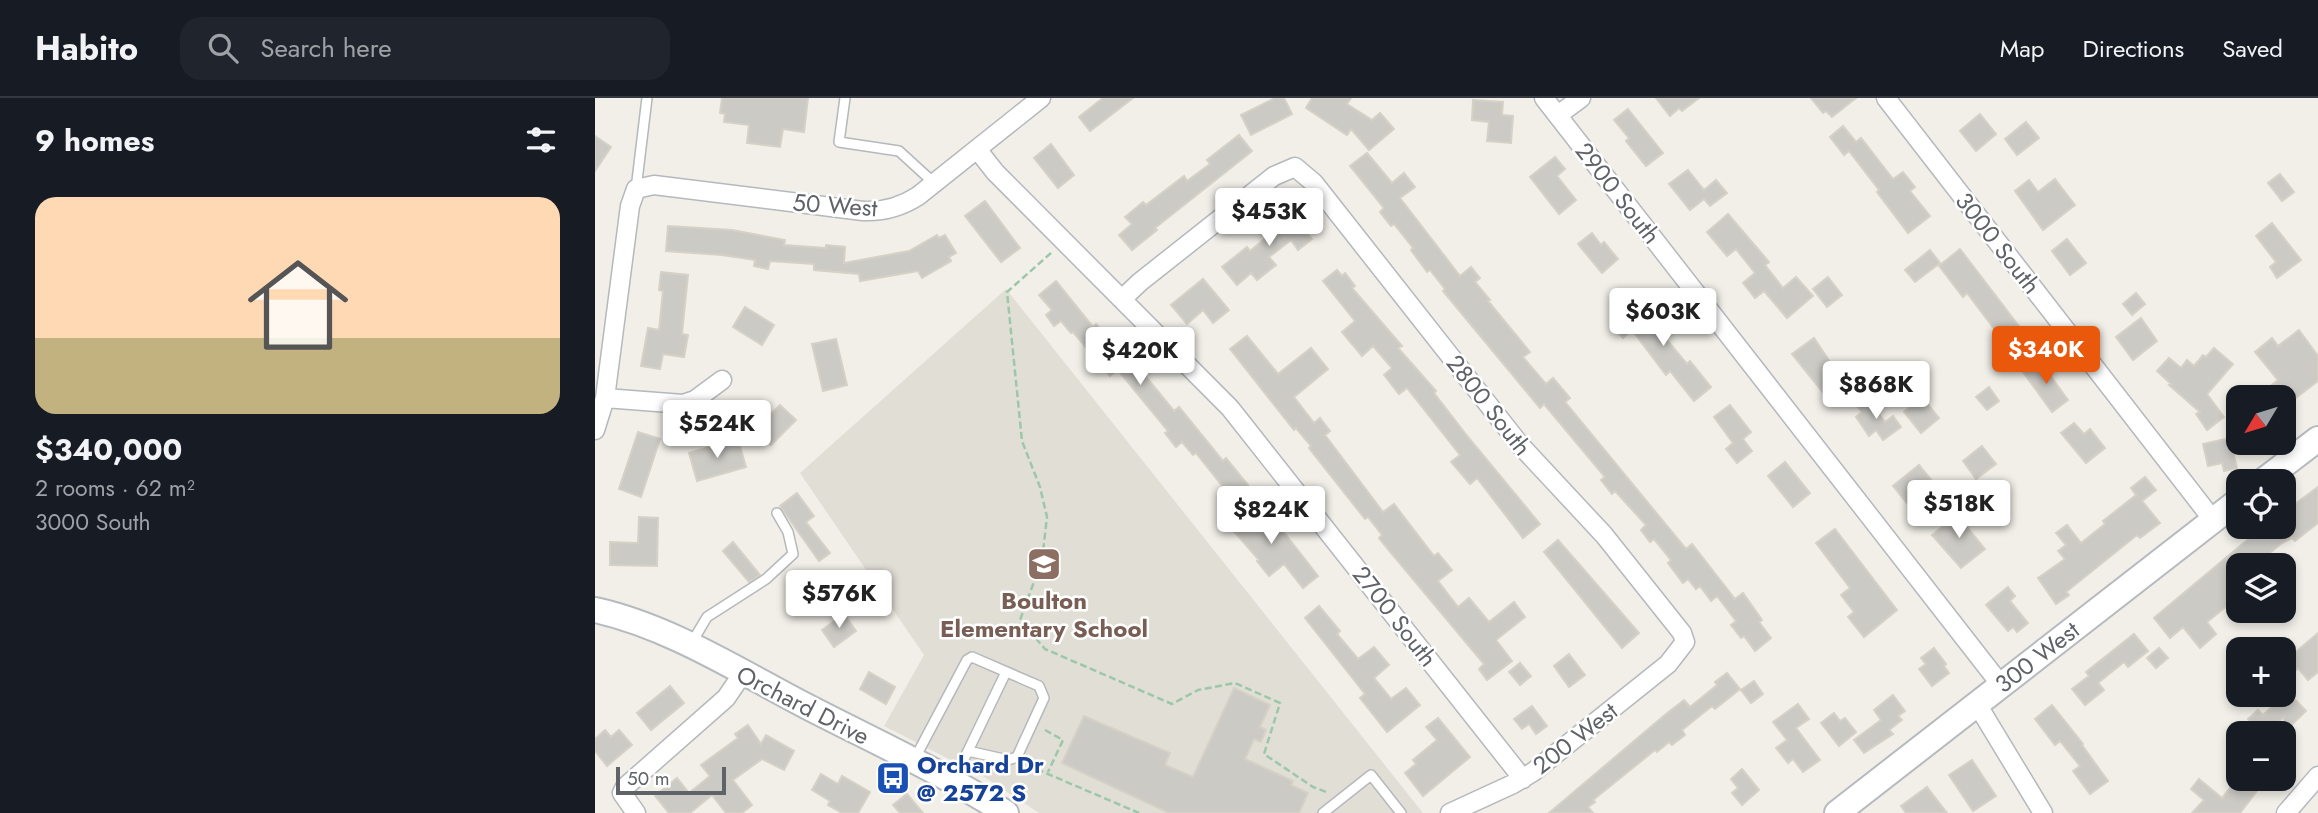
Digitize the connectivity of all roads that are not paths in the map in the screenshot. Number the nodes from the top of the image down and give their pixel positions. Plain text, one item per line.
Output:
1 (647, 98) edge
2 (845, 98) edge
3 (1041, 98) edge
4 (1544, 98) edge
5 (1581, 98) edge
6 (1886, 98) edge
7 (1558, 116) junction
8 (977, 149) junction
9 (934, 183) junction
10 (636, 189) junction
11 (1122, 299) junction
12 (722, 380) dead end
13 (605, 398) junction
14 (595, 430) edge
15 (2318, 439) edge
16 (2279, 469) edge
17 (2226, 510) edge
18 (777, 513) dead end
19 (2213, 520) junction
20 (595, 610) edge
21 (1685, 642) joint
22 (690, 646) junction
23 (1006, 672) junction
24 (743, 673) junction
25 (2001, 685) junction
26 (1977, 704) junction
27 (968, 751) junction
28 (913, 762) junction
29 (2318, 776) edge
30 (1523, 779) junction
31 (952, 783) junction
32 (636, 813) edge
33 (1006, 813) edge
34 (1323, 813) edge
35 (1401, 813) edge
36 (1450, 813) edge
37 (1837, 813) edge
38 (2043, 813) edge
39 (2286, 813) edge

1 - 10 lane
2 - 9 lane
3 - 8 street, 50 West
4 - 7 street, 2900 South
5 - 7 street
6 - 19 street, 3000 South
7 - 25 street, 2900 South
8 - 9 street, 50 West
8 - 11 street, 2700 South
9 - 10 street, 50 West
10 - 13 street
11 - 21 street, 2800 South
11 - 30 street, 2700 South
12 - 13 street
13 - 14 street
15 - 16 street
17 - 19 street, 300 West
18 - 22 lane
19 - 25 street, 300 West
20 - 22 street, Orchard Drive
21 - 30 street, 200 West
22 - 24 street, Orchard Drive
23 - 27 lane
23 - 27 lane
23 - 28 lane
24 - 28 street, Orchard Drive
24 - 32 street
25 - 26 street, 300 West
26 - 37 street, 300 West
26 - 38 street
27 - 31 lane
28 - 31 street, Orchard Drive
29 - 39 street
30 - 36 street, 200 West
31 - 33 street, Orchard Drive
34 - 35 lane

